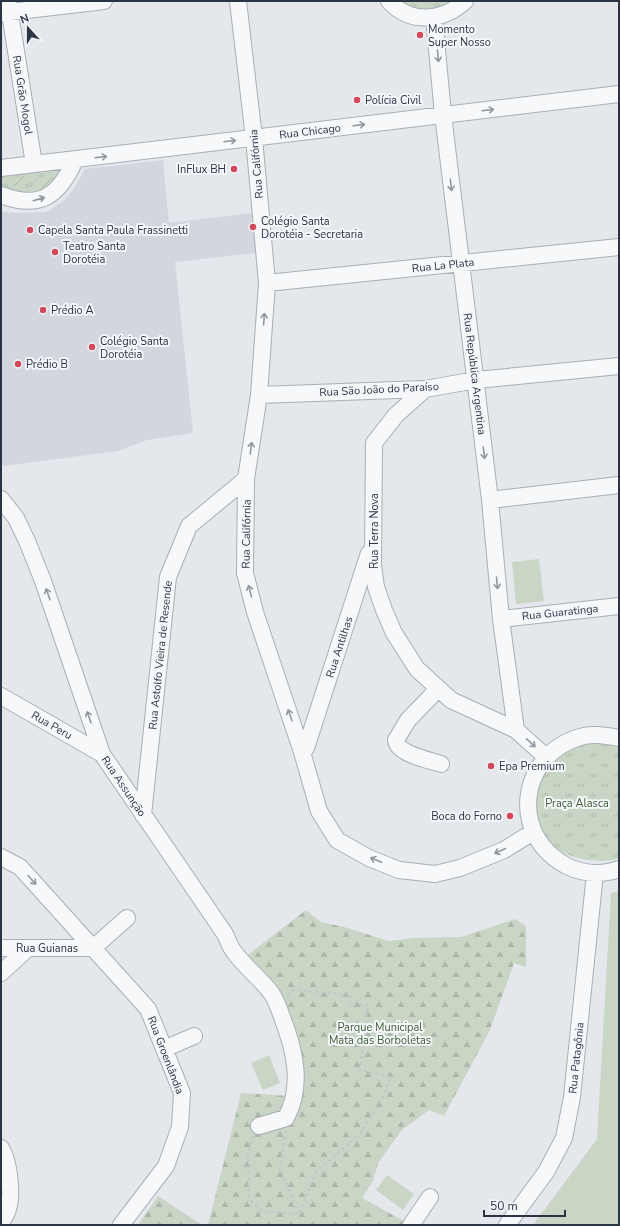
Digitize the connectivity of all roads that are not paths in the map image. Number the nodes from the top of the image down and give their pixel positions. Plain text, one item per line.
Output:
1 (104, 1) edge
2 (238, 1) edge
3 (389, 1) edge
4 (465, 1) edge
5 (6, 9) edge
6 (434, 17) junction
7 (619, 94) edge
8 (443, 115) junction
9 (254, 138) junction
10 (75, 160) junction
11 (1, 168) edge
12 (38, 169) junction
13 (1, 194) edge
14 (619, 247) edge
15 (460, 264) junction
16 (267, 283) junction
17 (619, 366) edge
18 (476, 380) junction
19 (425, 389) junction
20 (258, 395) junction
21 (246, 479) junction
22 (619, 485) edge
23 (1, 499) edge
24 (490, 500) junction
25 (373, 541) junction
26 (619, 606) edge
27 (501, 619) junction
28 (438, 688) junction
29 (1, 696) edge
30 (516, 730) junction
31 (619, 738) edge
32 (302, 752) junction
33 (102, 754) junction
34 (546, 757) junction
35 (440, 764) dead end
36 (143, 815) junction
37 (533, 832) junction
38 (1, 856) edge
39 (619, 869) edge
40 (595, 873) junction
41 (127, 918) dead end
42 (1, 948) edge
43 (93, 948) junction
44 (27, 949) junction
45 (1, 973) edge
46 (194, 1036) dead end
47 (164, 1049) junction
48 (257, 1130) road end
49 (1, 1148) edge
50 (430, 1197) dead end
51 (1, 1223) edge
52 (121, 1225) edge
53 (411, 1225) edge
54 (507, 1225) edge

1 - 5 street
2 - 9 street, Rua Califórnia
3 - 6 street
4 - 6 street
5 - 12 street, Rua Grão Mogol
6 -> 8 street, Rua República Argentina
8 -> 7 street, Rua Chicago
9 -> 8 street, Rua Chicago
8 -> 15 street, Rua República Argentina
10 -> 9 street, Rua Chicago
9 - 16 street, Rua Califórnia
10 - 12 street, Rua Chicago
13 -> 10 street
11 - 12 street, Rua Chicago
14 - 15 street, Rua La Plata
15 - 16 street, Rua La Plata
15 - 18 street, Rua República Argentina
20 -> 16 street, Rua Califórnia
17 - 18 street, Rua São João do Paraíso
18 - 19 street, Rua São João do Paraíso
18 -> 24 street, Rua República Argentina
19 - 20 street, Rua São João do Paraíso
19 - 25 street, Rua Terra Nova
21 -> 20 street, Rua Califórnia
32 -> 21 street, Rua Califórnia
21 - 36 street, Rua Astolfo Vieira de Resende
22 - 24 street
33 -> 23 street, Rua Assunção
24 -> 27 street, Rua República Argentina
25 - 28 street, Rua Terra Nova
25 - 32 street, Rua Antilhas
26 - 27 street, Rua Guaratinga
27 - 30 street, Rua República Argentina
28 - 30 street, Rua Terra Nova
28 - 35 street
29 - 33 street, Rua Peru
30 -> 34 street, Rua Terra Nova
31 - 34 street
37 -> 32 street, Rua Califórnia
33 - 36 street, Rua Assunção
34 - 37 street
36 - 48 street, Rua Assunção
37 - 40 street
38 -> 43 street, Rua Groenlândia
39 - 40 street
40 - 54 street, Rua Patagônia
41 - 43 street
42 - 44 street, Rua Guianas
43 - 44 street, Rua Guianas
43 - 47 street, Rua Groenlândia
44 - 45 street
46 - 47 street
47 - 52 street, Rua Groenlândia
49 - 51 street
50 - 53 street

